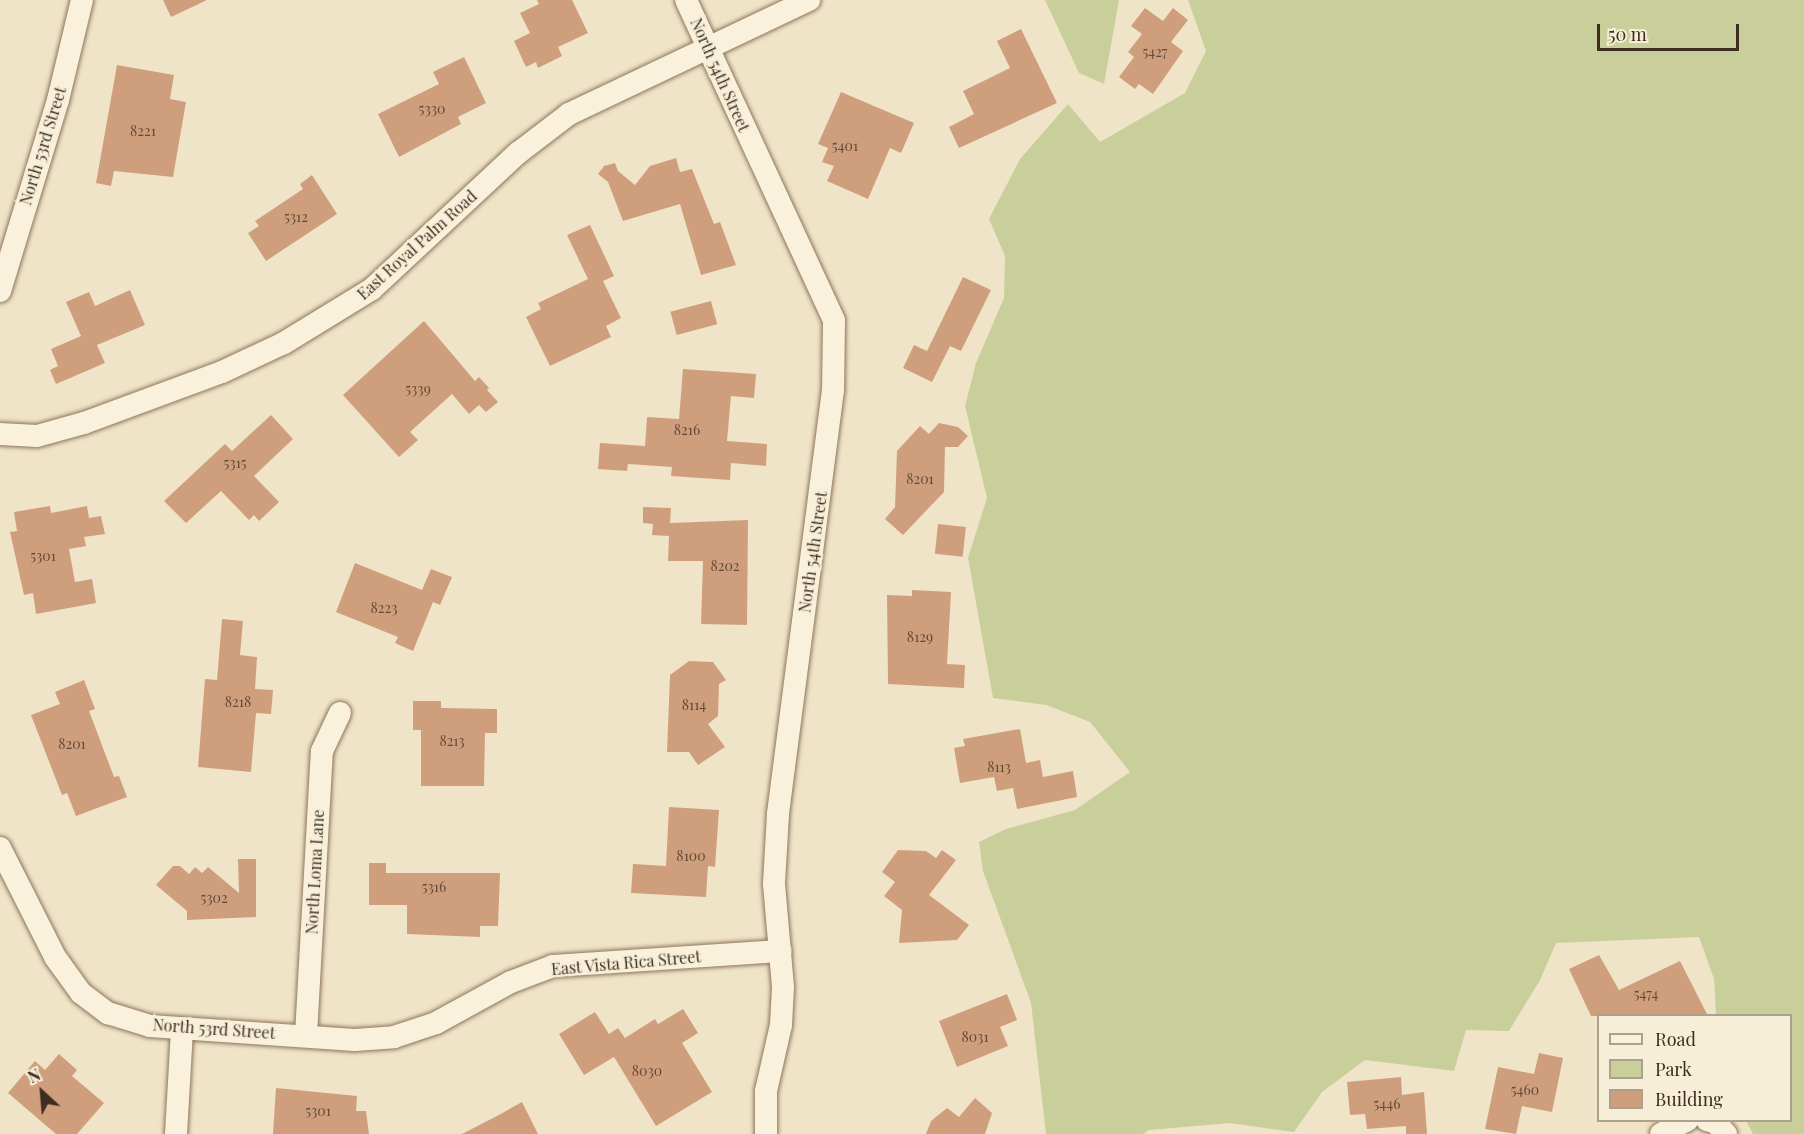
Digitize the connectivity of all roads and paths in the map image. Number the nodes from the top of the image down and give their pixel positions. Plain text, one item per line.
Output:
1 (82, 0) edge
2 (686, 0) edge
3 (809, 0) edge
4 (707, 49) junction
5 (0, 291) edge
6 (0, 434) edge
7 (340, 713) dead end
8 (0, 848) edge
9 (781, 951) junction
10 (182, 1030) junction
11 (306, 1035) junction
12 (1683, 1122) edge
13 (1716, 1122) edge
14 (176, 1134) edge
15 (766, 1134) edge
16 (1660, 1134) edge
17 (1726, 1134) edge

1 - 5 street, North 53rd Street
2 - 4 street, North 54th Street
3 - 4 street, East Royal Palm Road
4 - 6 street, East Royal Palm Road
4 - 9 street, North 54th Street
7 - 11 street, North Loma Lane
8 - 10 street, North 53rd Street
9 - 11 street, East Vista Rica Street
9 - 15 street, North 54th Street
10 - 11 street, North 53rd Street
10 - 14 street
12 - 16 street
13 - 17 street

